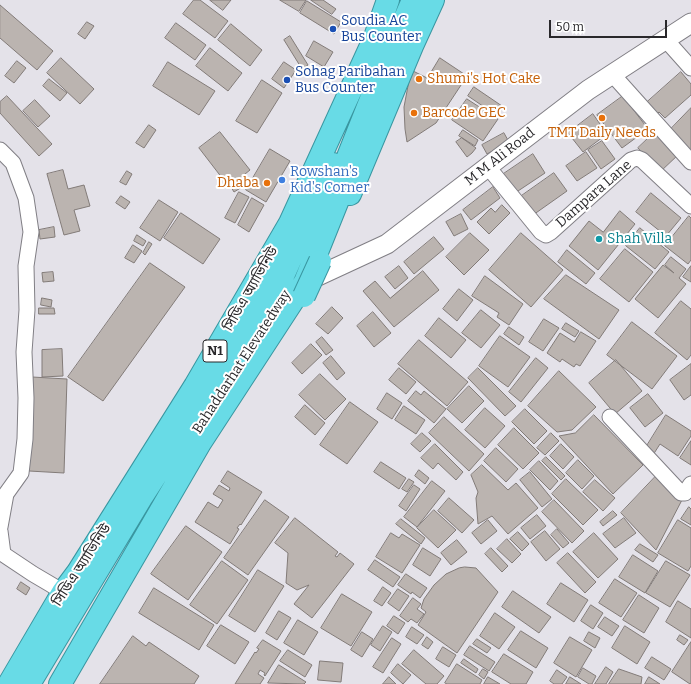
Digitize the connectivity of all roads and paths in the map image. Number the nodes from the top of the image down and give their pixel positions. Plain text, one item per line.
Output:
1 (388, 0) edge
2 (402, 0) edge
3 (413, 0) edge
4 (421, 0) edge
5 (433, 0) edge
6 (691, 23) edge
7 (666, 40) junction
8 (691, 68) edge
9 (613, 75) junction
10 (0, 150) edge
11 (691, 162) edge
12 (488, 167) junction
13 (691, 206) edge
14 (304, 289) junction
15 (610, 417) dead end
16 (691, 484) edge
17 (0, 527) edge
18 (0, 531) edge
19 (63, 592) junction
20 (9, 684) edge
21 (29, 684) edge
22 (45, 684) edge
23 (60, 684) edge
24 (66, 684) edge

1 - 19 highway, সিডিএ অ্যাভিনিউ / N1
2 - 21 highway, Bahaddarhat Elevatedway
3 - 22 highway, Bahaddarhat Elevatedway
4 - 14 highway
5 - 14 highway, bridge
6 - 7 street, M M Ali Road
7 - 8 street
7 - 9 street, M M Ali Road
9 - 11 street
9 - 12 street, M M Ali Road
10 - 17 street
12 - 13 street, Dampara Lane
12 - 14 street, M M Ali Road
14 - 23 highway
14 - 24 highway
15 - 16 street
18 - 19 street
19 - 20 highway, সিডিএ অ্যাভিনিউ / N1

